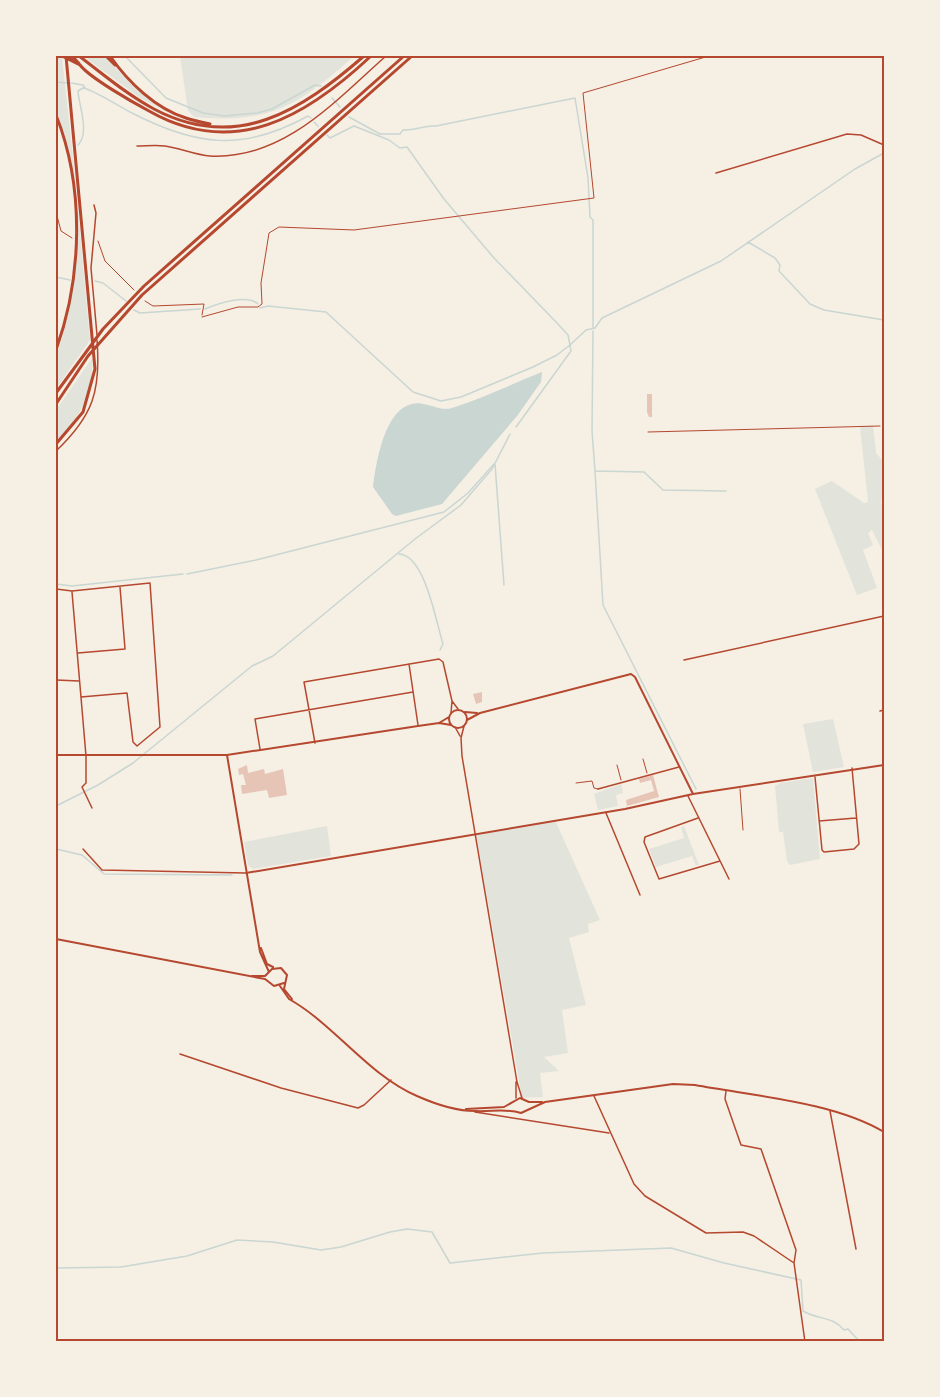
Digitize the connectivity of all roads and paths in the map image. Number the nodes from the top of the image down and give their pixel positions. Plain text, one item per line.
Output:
1 (65, 56) edge
2 (79, 56) edge
3 (108, 56) edge
4 (364, 56) edge
5 (371, 56) edge
6 (386, 56) edge
7 (404, 56) edge
8 (412, 56) edge
9 (709, 56) edge
10 (71, 58) edge
11 (56, 115) edge
12 (215, 126) junction
13 (885, 145) edge
14 (137, 146) dead end
15 (716, 173) dead end
16 (94, 205) dead end
17 (56, 212) edge
18 (70, 238) dead end
19 (100, 246) dead end
20 (132, 289) dead end
21 (148, 304) dead end
22 (56, 350) edge
23 (56, 393) edge
24 (56, 404) edge
25 (884, 426) edge
26 (648, 432) dead end
27 (56, 444) edge
28 (56, 451) edge
29 (120, 586) junction
30 (56, 589) edge
31 (72, 591) junction
32 (885, 616) edge
33 (77, 653) junction
34 (684, 660) dead end
35 (408, 663) junction
36 (56, 680) edge
37 (80, 681) junction
38 (413, 692) junction
39 (81, 697) junction
40 (452, 701) junction
41 (309, 710) junction
42 (459, 710) junction
43 (885, 710) edge
44 (880, 711) dead end
45 (464, 712) junction
46 (451, 713) junction
47 (480, 713) junction
48 (449, 717) junction
49 (467, 720) junction
50 (439, 723) junction
51 (418, 726) junction
52 (453, 726) junction
53 (464, 726) junction
54 (461, 738) junction
55 (315, 743) junction
56 (260, 751) junction
57 (56, 755) edge
58 (227, 755) junction
59 (86, 756) junction
60 (643, 759) dead end
61 (617, 765) dead end
62 (885, 765) edge
63 (680, 767) junction
64 (852, 768) junction
65 (647, 775) junction
66 (815, 776) junction
67 (622, 782) junction
68 (576, 783) dead end
69 (740, 787) junction
70 (598, 789) joint
71 (693, 794) junction
72 (688, 796) junction
73 (92, 808) dead end
74 (605, 812) junction
75 (698, 818) junction
76 (856, 818) junction
77 (819, 821) junction
78 (743, 830) dead end
79 (476, 834) junction
80 (83, 849) dead end
81 (720, 861) junction
82 (246, 873) junction
83 (729, 879) dead end
84 (640, 895) dead end
85 (56, 939) edge
86 (261, 948) junction
87 (274, 968) junction
88 (268, 973) junction
89 (250, 977) junction
90 (268, 981) junction
91 (285, 983) junction
92 (280, 986) junction
93 (294, 1002) junction
94 (180, 1053) dead end
95 (391, 1080) junction
96 (517, 1082) junction
97 (726, 1091) junction
98 (594, 1095) junction
99 (522, 1098) junction
100 (515, 1100) junction
101 (528, 1101) junction
102 (545, 1102) junction
103 (513, 1104) junction
104 (529, 1108) junction
105 (464, 1110) junction
106 (830, 1110) junction
107 (471, 1111) junction
108 (516, 1112) junction
109 (885, 1132) edge
110 (610, 1133) junction
111 (856, 1249) dead end
112 (794, 1263) junction
113 (806, 1341) edge

1 - 10 highway
1 - 27 highway
2 - 12 highway
3 - 12 highway
4 - 12 highway
5 - 10 highway
6 - 14 street
7 - 23 highway
8 - 24 highway
9 - 21 path
11 - 22 highway
13 - 15 street
16 - 28 street
17 - 18 path
19 - 20 path
25 - 26 path
29 - 31 street
29 - 33 street
29 - 39 street
30 - 31 street
31 - 33 street
32 - 34 street
33 - 37 street
35 - 38 street
35 - 40 street
35 - 41 street
36 - 37 street
37 - 39 street
38 - 41 street
38 - 51 street
39 - 59 street
40 - 42 street
40 - 46 street
41 - 55 street
41 - 56 street
42 - 45 street
42 - 46 street
43 - 44 street
45 - 47 street
45 - 49 street
46 - 48 street
47 - 49 street
47 - 63 street
48 - 50 street
48 - 52 street
49 - 53 street
50 - 51 street
50 - 52 street
51 - 55 street
52 - 53 street
52 - 54 street
53 - 54 street
54 - 79 street
55 - 56 street
56 - 58 street
57 - 59 street
58 - 59 street
58 - 82 street
59 - 73 street
60 - 65 lane
61 - 67 lane
62 - 64 street
63 - 65 street
63 - 71 street
64 - 66 street
64 - 76 street
65 - 67 street
66 - 69 street
66 - 77 street
67 - 70 street
68 - 70 lane
69 - 71 street
69 - 78 lane
71 - 72 street
72 - 74 street
72 - 75 street
74 - 79 street
74 - 84 street
75 - 81 street
75 - 81 street
76 - 77 street
76 - 77 street
79 - 82 street
79 - 96 street
80 - 82 street
81 - 83 street
82 - 86 street
85 - 89 street
86 - 87 street
86 - 88 street
87 - 88 street
87 - 91 street
88 - 89 street
88 - 90 street
89 - 90 street
90 - 92 street
91 - 92 street
91 - 93 street
92 - 93 street
93 - 95 street
94 - 95 street
95 - 105 street
96 - 99 street
96 - 100 street
97 - 98 street
97 - 106 street
97 - 112 street
98 - 102 street
98 - 110 street
99 - 100 street
99 - 101 street
100 - 103 street
101 - 102 street
101 - 104 street
102 - 104 street
103 - 105 street
103 - 108 street
104 - 108 street
105 - 107 street
106 - 109 street
106 - 111 street
107 - 108 street
107 - 110 street
110 - 112 street
112 - 113 street

